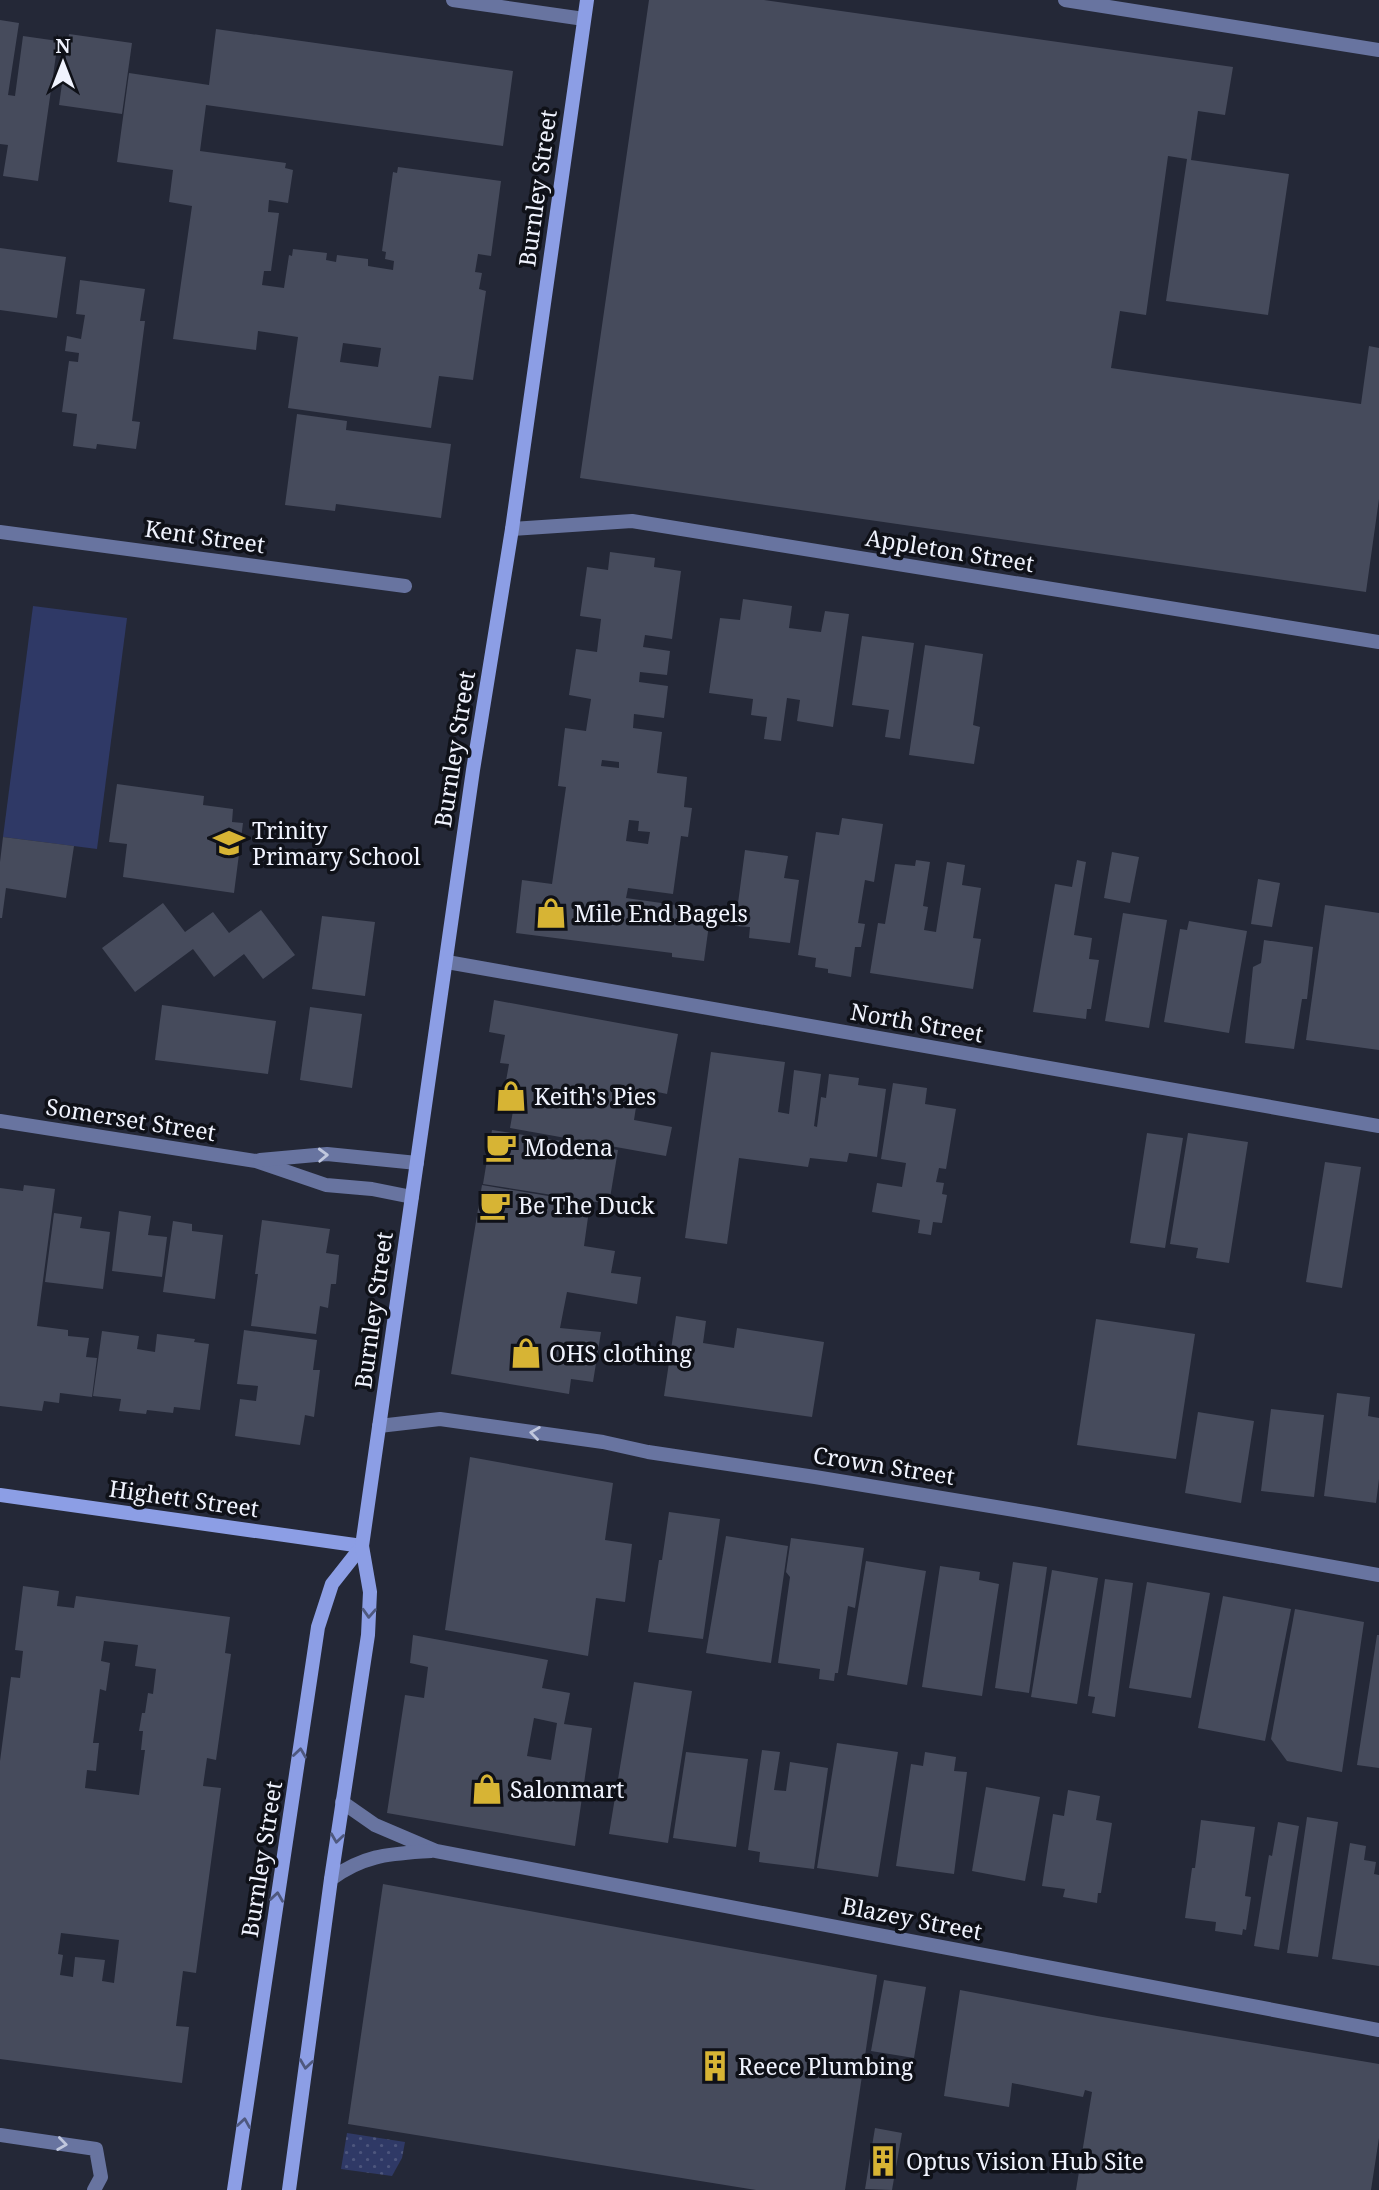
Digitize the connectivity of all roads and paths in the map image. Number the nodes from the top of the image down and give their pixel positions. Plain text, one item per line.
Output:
1 (453, 0) edge
2 (587, 0) edge
3 (1065, 0) edge
4 (584, 19) junction
5 (1379, 50) edge
6 (512, 529) junction
7 (0, 532) edge
8 (405, 586) dead end
9 (1379, 642) edge
10 (447, 962) junction
11 (0, 1121) edge
12 (1379, 1126) edge
13 (256, 1161) junction
14 (417, 1163) junction
15 (412, 1197) junction
16 (379, 1426) junction
17 (0, 1495) edge
18 (362, 1546) junction
19 (1379, 1575) edge
20 (342, 1802) junction
21 (436, 1851) junction
22 (331, 1879) junction
23 (1379, 2030) edge
24 (0, 2134) edge
25 (94, 2190) edge
26 (234, 2190) edge
27 (289, 2190) edge

1 - 4 street
2 - 4 main road, Burnley Street
3 - 5 street
4 - 6 main road, Burnley Street
6 - 9 street, Appleton Street
6 - 10 main road, Burnley Street
7 - 8 street, Kent Street
10 - 12 street, North Street
10 - 14 main road, Burnley Street
11 - 13 street, Somerset Street
13 -> 14 street, Somerset Street
13 - 15 street, Somerset Street
14 - 15 main road, Burnley Street
15 - 16 main road, Burnley Street
16 - 18 main road, Burnley Street
19 -> 16 street, Crown Street
17 - 18 main road, Highett Street
18 -> 20 main road, Burnley Street
26 -> 18 main road, Burnley Street
20 - 21 street, Blazey Street
20 -> 22 main road, Burnley Street
21 - 22 street, Blazey Street
21 - 23 street, Blazey Street
22 -> 27 main road, Burnley Street
24 -> 25 street

